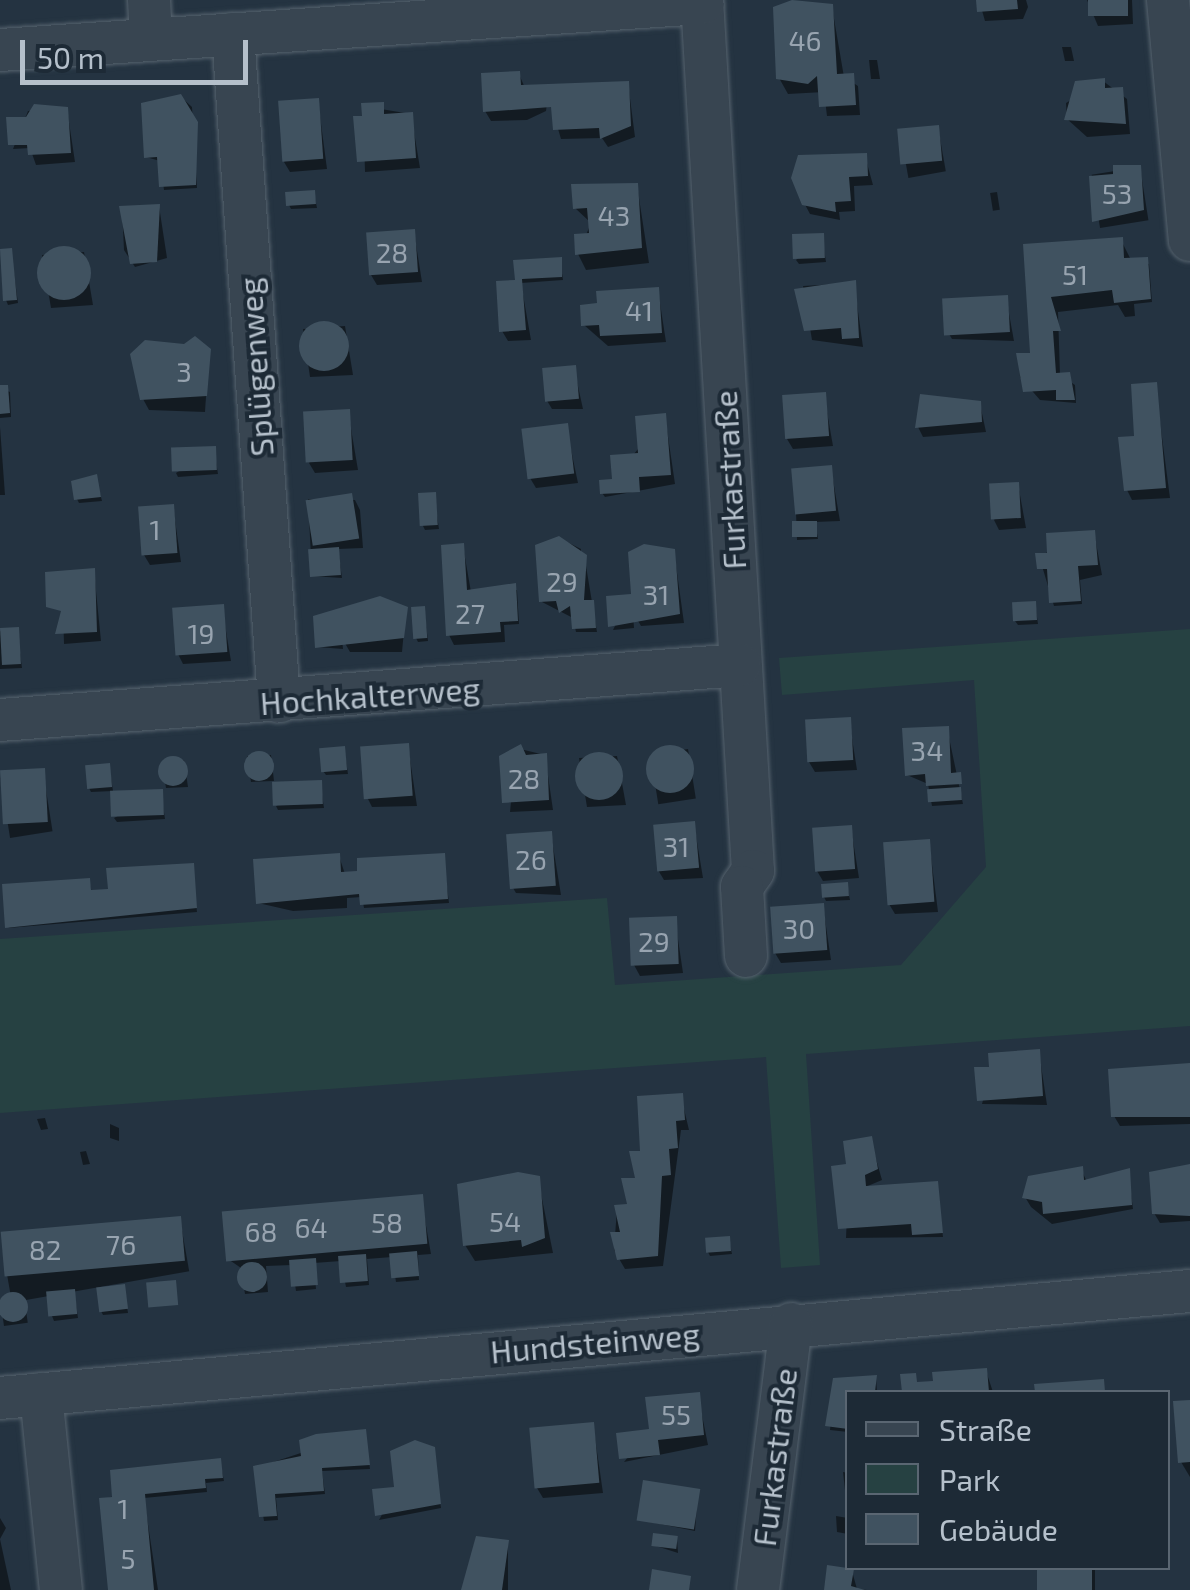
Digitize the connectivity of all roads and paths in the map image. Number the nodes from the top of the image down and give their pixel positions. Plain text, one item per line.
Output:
1 (1168, 0) edge
2 (702, 1) edge
3 (150, 19) edge
4 (233, 34) junction
5 (0, 50) edge
6 (1190, 240) edge
7 (740, 665) junction
8 (279, 701) junction
9 (0, 720) edge
10 (746, 956) dead end
11 (1190, 1291) edge
12 (790, 1324) junction
13 (21, 1396) edge
14 (61, 1590) edge
15 (758, 1590) edge

1 - 6 street
2 - 4 street
2 - 7 street, Furkastraße
3 - 4 street
3 - 5 street
4 - 8 street, Splügenweg
7 - 8 street, Hochkalterweg
7 - 10 street, Furkastraße
8 - 9 street, Hochkalterweg
11 - 12 street, Hundsteinweg
12 - 13 street, Hundsteinweg
12 - 15 street, Furkastraße
13 - 14 street

